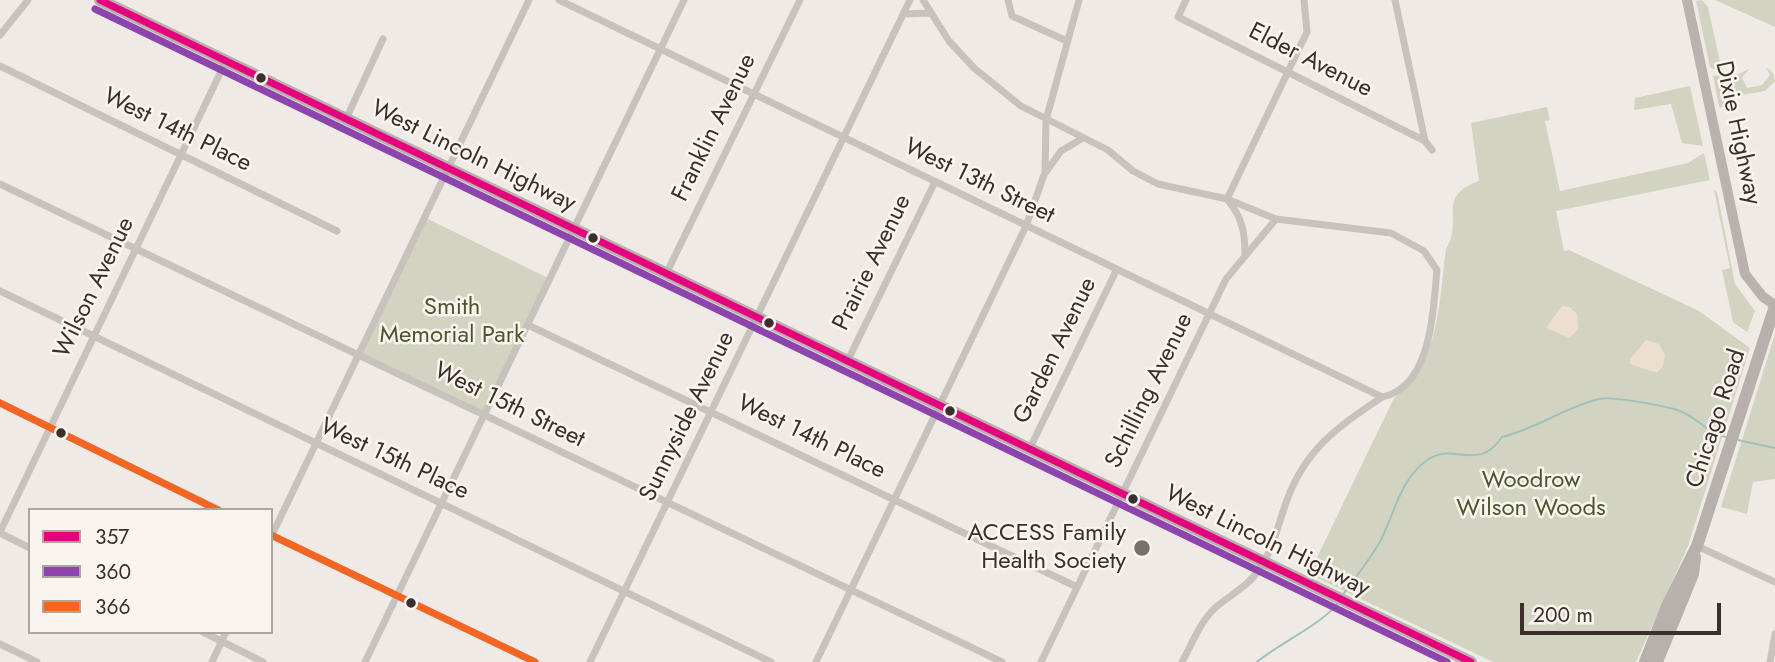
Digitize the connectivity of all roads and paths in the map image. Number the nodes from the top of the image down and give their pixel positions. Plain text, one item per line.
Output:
1 (28, 0) edge
2 (100, 0) edge
3 (528, 0) edge
4 (559, 0) edge
5 (684, 0) edge
6 (800, 0) edge
7 (910, 0) edge
8 (923, 0) edge
9 (1008, 0) edge
10 (1079, 0) edge
11 (1186, 0) edge
12 (1304, 0) edge
13 (1395, 0) edge
14 (1686, 0) edge
15 (930, 13) junction
16 (903, 14) junction
17 (0, 35) edge
18 (383, 39) dead end
19 (1067, 41) junction
20 (661, 49) junction
21 (226, 61) junction
22 (0, 66) edge
23 (1287, 70) junction
24 (753, 94) junction
25 (346, 119) junction
26 (1046, 120) junction
27 (844, 138) junction
28 (1083, 138) junction
29 (1424, 141) junction
30 (1432, 150) dead end
31 (181, 154) junction
32 (447, 168) junction
33 (1045, 172) junction
34 (935, 182) junction
35 (0, 184) edge
36 (1227, 198) junction
37 (1276, 219) junction
38 (1026, 226) junction
39 (574, 230) junction
40 (337, 231) dead end
41 (135, 249) junction
42 (1245, 256) junction
43 (1117, 269) junction
44 (666, 274) junction
45 (0, 291) edge
46 (1775, 305) edge
47 (1209, 314) junction
48 (757, 318) junction
49 (528, 325) junction
50 (93, 337) junction
51 (358, 356) junction
52 (847, 362) junction
53 (1382, 397) junction
54 (0, 403) edge
55 (939, 407) junction
56 (712, 412) junction
57 (484, 416) junction
58 (50, 428) junction
59 (316, 444) junction
60 (1029, 450) junction
61 (1120, 494) junction
62 (894, 500) junction
63 (667, 503) junction
64 (441, 504) junction
65 (215, 508) edge
66 (273, 532) edge
67 (0, 533) edge
68 (273, 537) edge
69 (1697, 546) junction
70 (28, 547) edge
71 (1264, 564) junction
72 (1775, 582) edge
73 (1077, 587) junction
74 (851, 590) junction
75 (625, 592) junction
76 (397, 596) junction
77 (207, 634) edge
78 (225, 634) edge
79 (1775, 634) edge
80 (222, 641) junction
81 (0, 644) edge
82 (37, 662) edge
83 (212, 662) edge
84 (263, 662) edge
85 (365, 662) edge
86 (535, 662) edge
87 (590, 662) edge
88 (771, 662) edge
89 (816, 662) edge
90 (1002, 662) edge
91 (1041, 662) edge
92 (1182, 662) edge
93 (1471, 662) edge
94 (1645, 662) edge
95 (1657, 662) edge
96 (1770, 662) edge

1 - 17 street
2 - 21 main road, West Lincoln Highway
3 - 32 street
4 - 20 street, West 13th Street
5 - 20 street
6 - 24 street, Franklin Avenue
7 - 16 street, Sunnyside Avenue
8 - 15 street
9 - 19 street
10 - 19 street
11 - 23 street, Elder Avenue
12 - 23 street
13 - 29 street
14 - 46 main road, Dixie Highway
15 - 16 street
15 - 26 street
16 - 27 street, Sunnyside Avenue
18 - 25 street
19 - 26 street
20 - 24 street, West 13th Street
20 - 39 street
21 - 25 main road, West Lincoln Highway
21 - 31 street, Wilson Avenue
22 - 31 street, West 14th Place
23 - 29 street, Elder Avenue
23 - 36 street
24 - 27 street, West 13th Street
24 - 44 street, Franklin Avenue
25 - 32 main road, West Lincoln Highway
26 - 28 street
26 - 33 street
27 - 34 street, West 13th Street
27 - 48 street, Sunnyside Avenue
28 - 33 street
28 - 36 street
29 - 30 street
31 - 40 street, West 14th Place
31 - 41 street, Wilson Avenue
32 - 39 main road, West Lincoln Highway
32 - 51 street
33 - 38 street
34 - 38 street, West 13th Street
34 - 52 street, Prairie Avenue
35 - 41 street, West 15th Street
36 - 37 street
36 - 42 street
37 - 42 street, Schilling Avenue
37 - 53 street
38 - 43 street, West 13th Street
38 - 55 street
39 - 44 main road, West Lincoln Highway
39 - 49 street
41 - 50 street, Wilson Avenue
41 - 51 street, West 15th Street
42 - 47 street, Schilling Avenue
43 - 47 street, West 13th Street
43 - 60 street, Garden Avenue
44 - 48 main road, West Lincoln Highway
45 - 50 street, West 15th Place
46 - 69 main road, Chicago Road
47 - 53 street, West 13th Street
47 - 61 street, Schilling Avenue
48 - 52 main road, West Lincoln Highway
48 - 56 street, Sunnyside Avenue
49 - 56 street, West 14th Place
49 - 57 street
50 - 58 street, Wilson Avenue
50 - 59 street, West 15th Place
51 - 57 street, West 15th Street
51 - 59 street
52 - 55 main road, West Lincoln Highway
53 - 71 street
54 - 58 street
55 - 60 main road, West Lincoln Highway
55 - 62 street
56 - 62 street, West 14th Place
56 - 63 street, Sunnyside Avenue
57 - 63 street, West 15th Street
57 - 64 street
58 - 65 street
58 - 67 street, Wilson Avenue
59 - 64 street, West 15th Place
59 - 66 street
60 - 61 main road, West Lincoln Highway
61 - 71 main road, West Lincoln Highway
61 - 73 street, Schilling Avenue
62 - 73 street, West 14th Place
62 - 74 street
63 - 74 street, West 15th Street
63 - 75 street, Sunnyside Avenue
64 - 75 street, West 15th Place
64 - 76 street
67 - 70 street
68 - 76 street
69 - 72 street
69 - 94 main road, Chicago Road
69 - 95 main road, Chicago Road
71 - 92 street
71 - 93 main road, West Lincoln Highway
73 - 91 street, Schilling Avenue
74 - 89 street
74 - 90 street, West 15th Street
75 - 87 street, Sunnyside Avenue
75 - 88 street, West 15th Place
76 - 85 street
76 - 86 street
77 - 80 street
78 - 80 street
79 - 96 street
80 - 83 street
80 - 84 street
81 - 82 street

